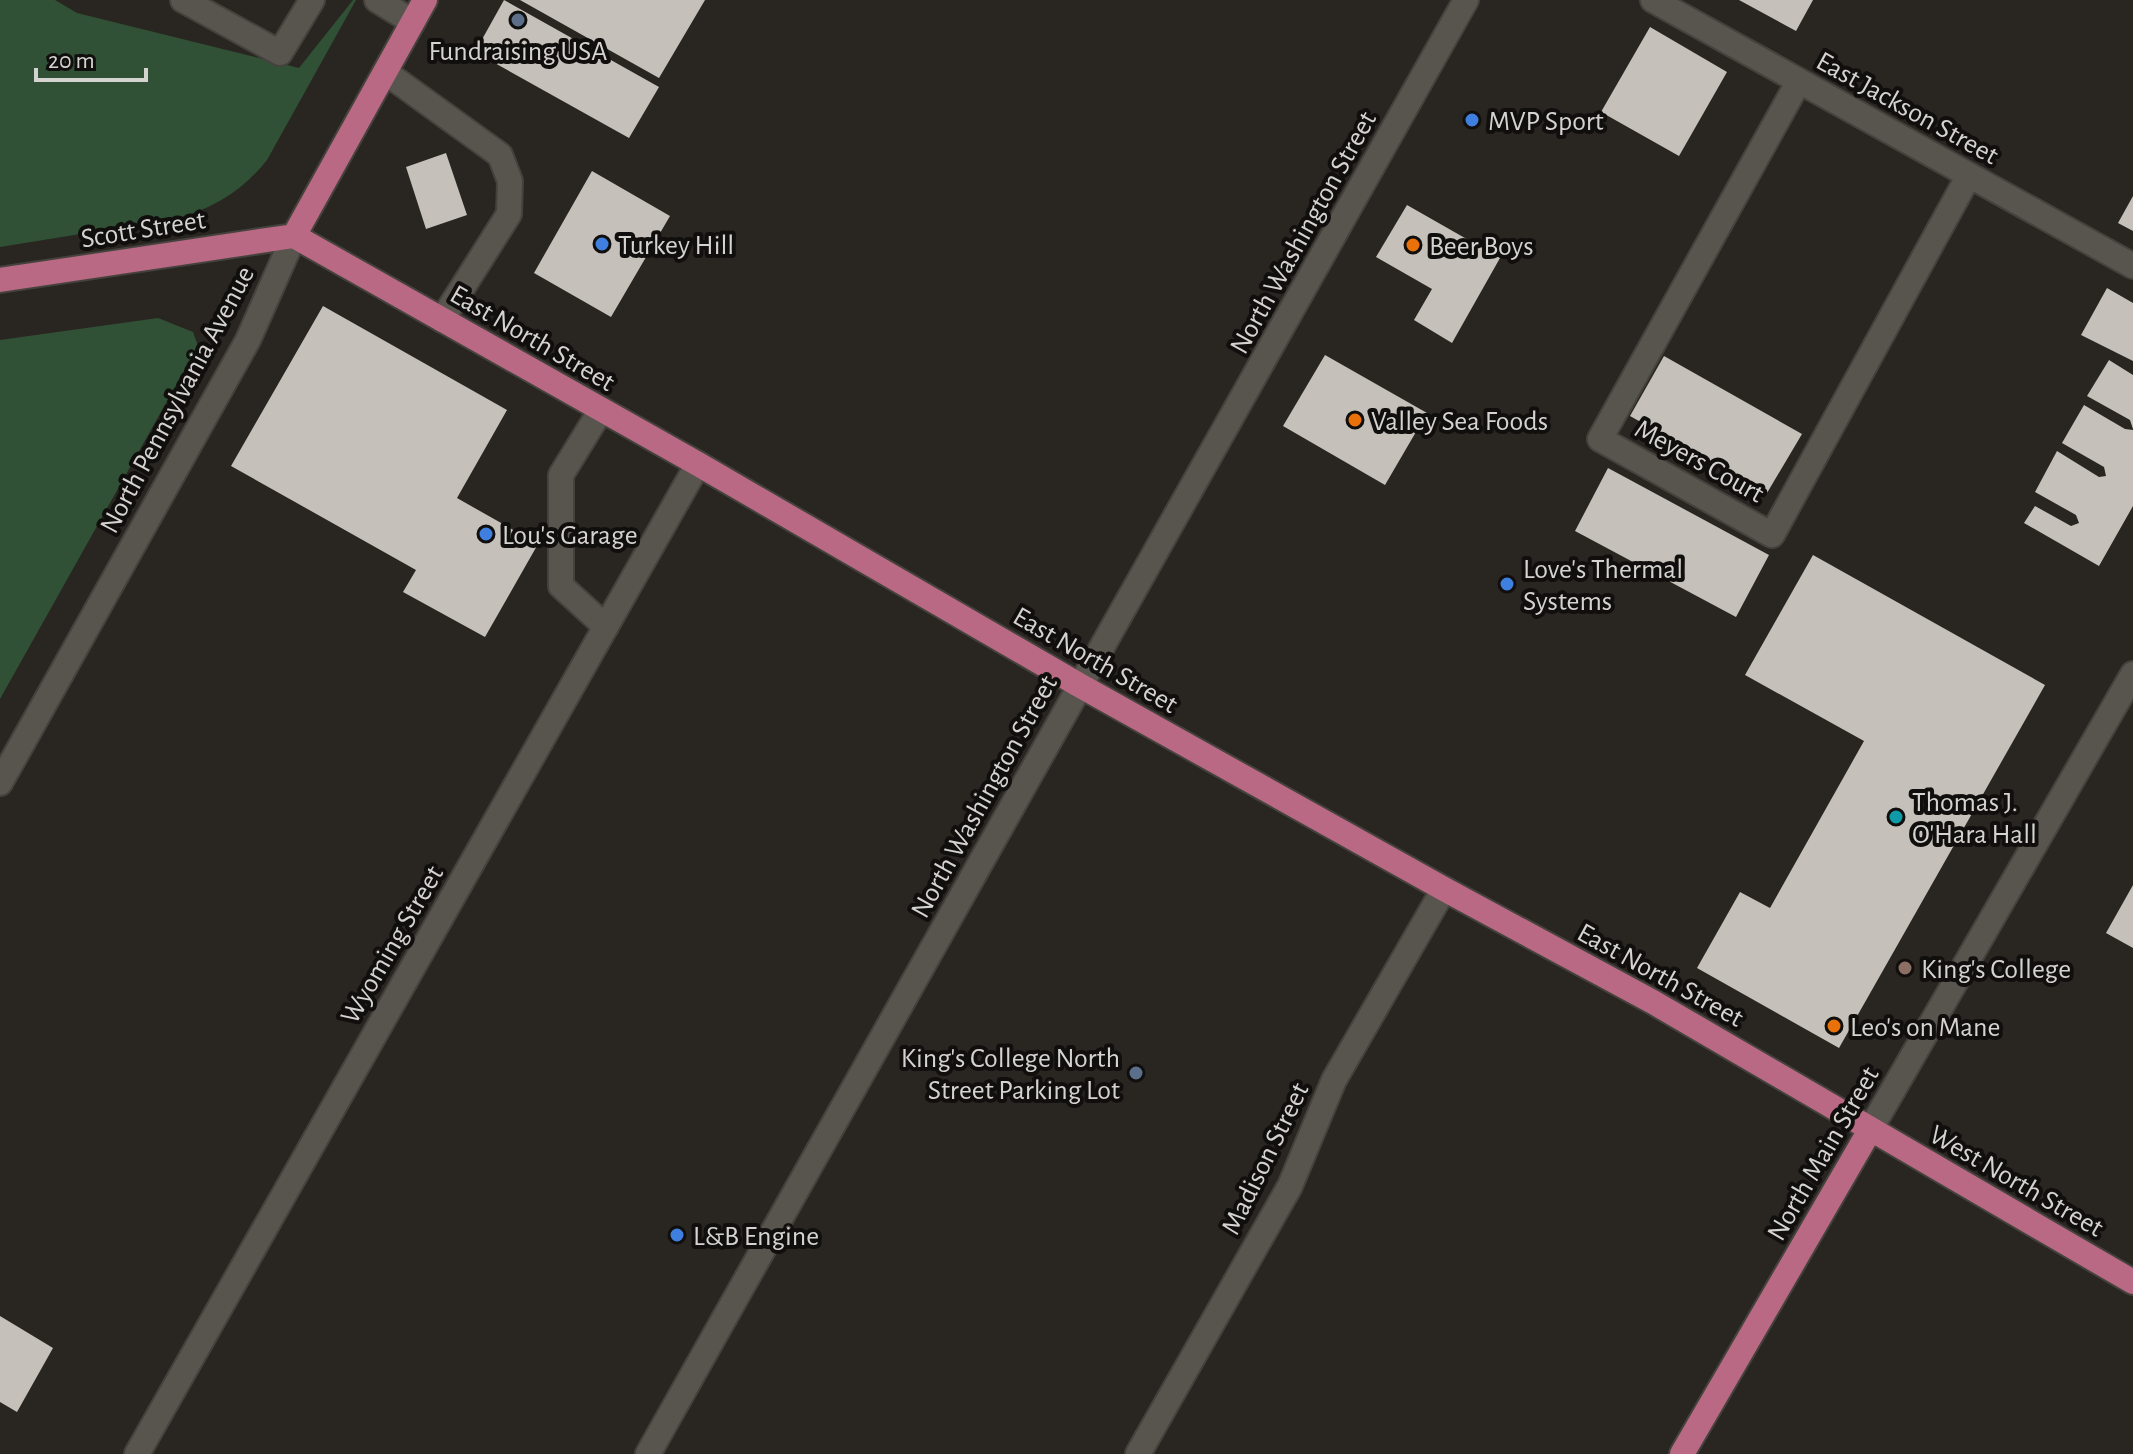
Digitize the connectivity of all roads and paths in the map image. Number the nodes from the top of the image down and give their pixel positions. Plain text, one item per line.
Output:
1 (183, 0) edge
2 (312, 0) edge
3 (377, 0) edge
4 (425, 0) edge
5 (1466, 0) edge
6 (1653, 0) edge
7 (413, 22) junction
8 (385, 72) junction
9 (1799, 81) junction
10 (1968, 177) junction
11 (294, 236) junction
12 (2133, 266) edge
13 (0, 280) edge
14 (442, 320) junction
15 (601, 410) junction
16 (698, 464) junction
17 (606, 627) junction
18 (2133, 674) edge
19 (1079, 685) junction
20 (0, 783) edge
21 (1444, 889) junction
22 (1870, 1130) junction
23 (2133, 1282) edge
24 (137, 1454) edge
25 (648, 1454) edge
26 (1138, 1454) edge
27 (1682, 1454) edge

1 - 2 street
3 - 7 street
4 - 7 main road, North Pennsylvania Avenue
5 - 19 street, North Washington Street
6 - 9 street, East Jackson Street
7 - 8 main road, North Pennsylvania Avenue
8 - 11 main road, North Pennsylvania Avenue
8 - 14 street
9 - 10 street, East Jackson Street
9 - 10 street, Meyers Court
10 - 12 street, East Jackson Street
11 - 13 main road, Scott Street
11 - 14 main road, East North Street
11 - 20 street, North Pennsylvania Avenue
14 - 15 main road, East North Street
15 - 16 main road, East North Street
15 - 17 street
16 - 17 street, Wyoming Street
16 - 19 main road, East North Street
17 - 24 street, Wyoming Street
18 - 22 street, North Main Street
19 - 21 main road, East North Street
19 - 25 street, North Washington Street
21 - 22 main road, East North Street
21 - 26 street, Madison Street
22 - 23 main road, West North Street
22 - 27 main road, North Main Street

